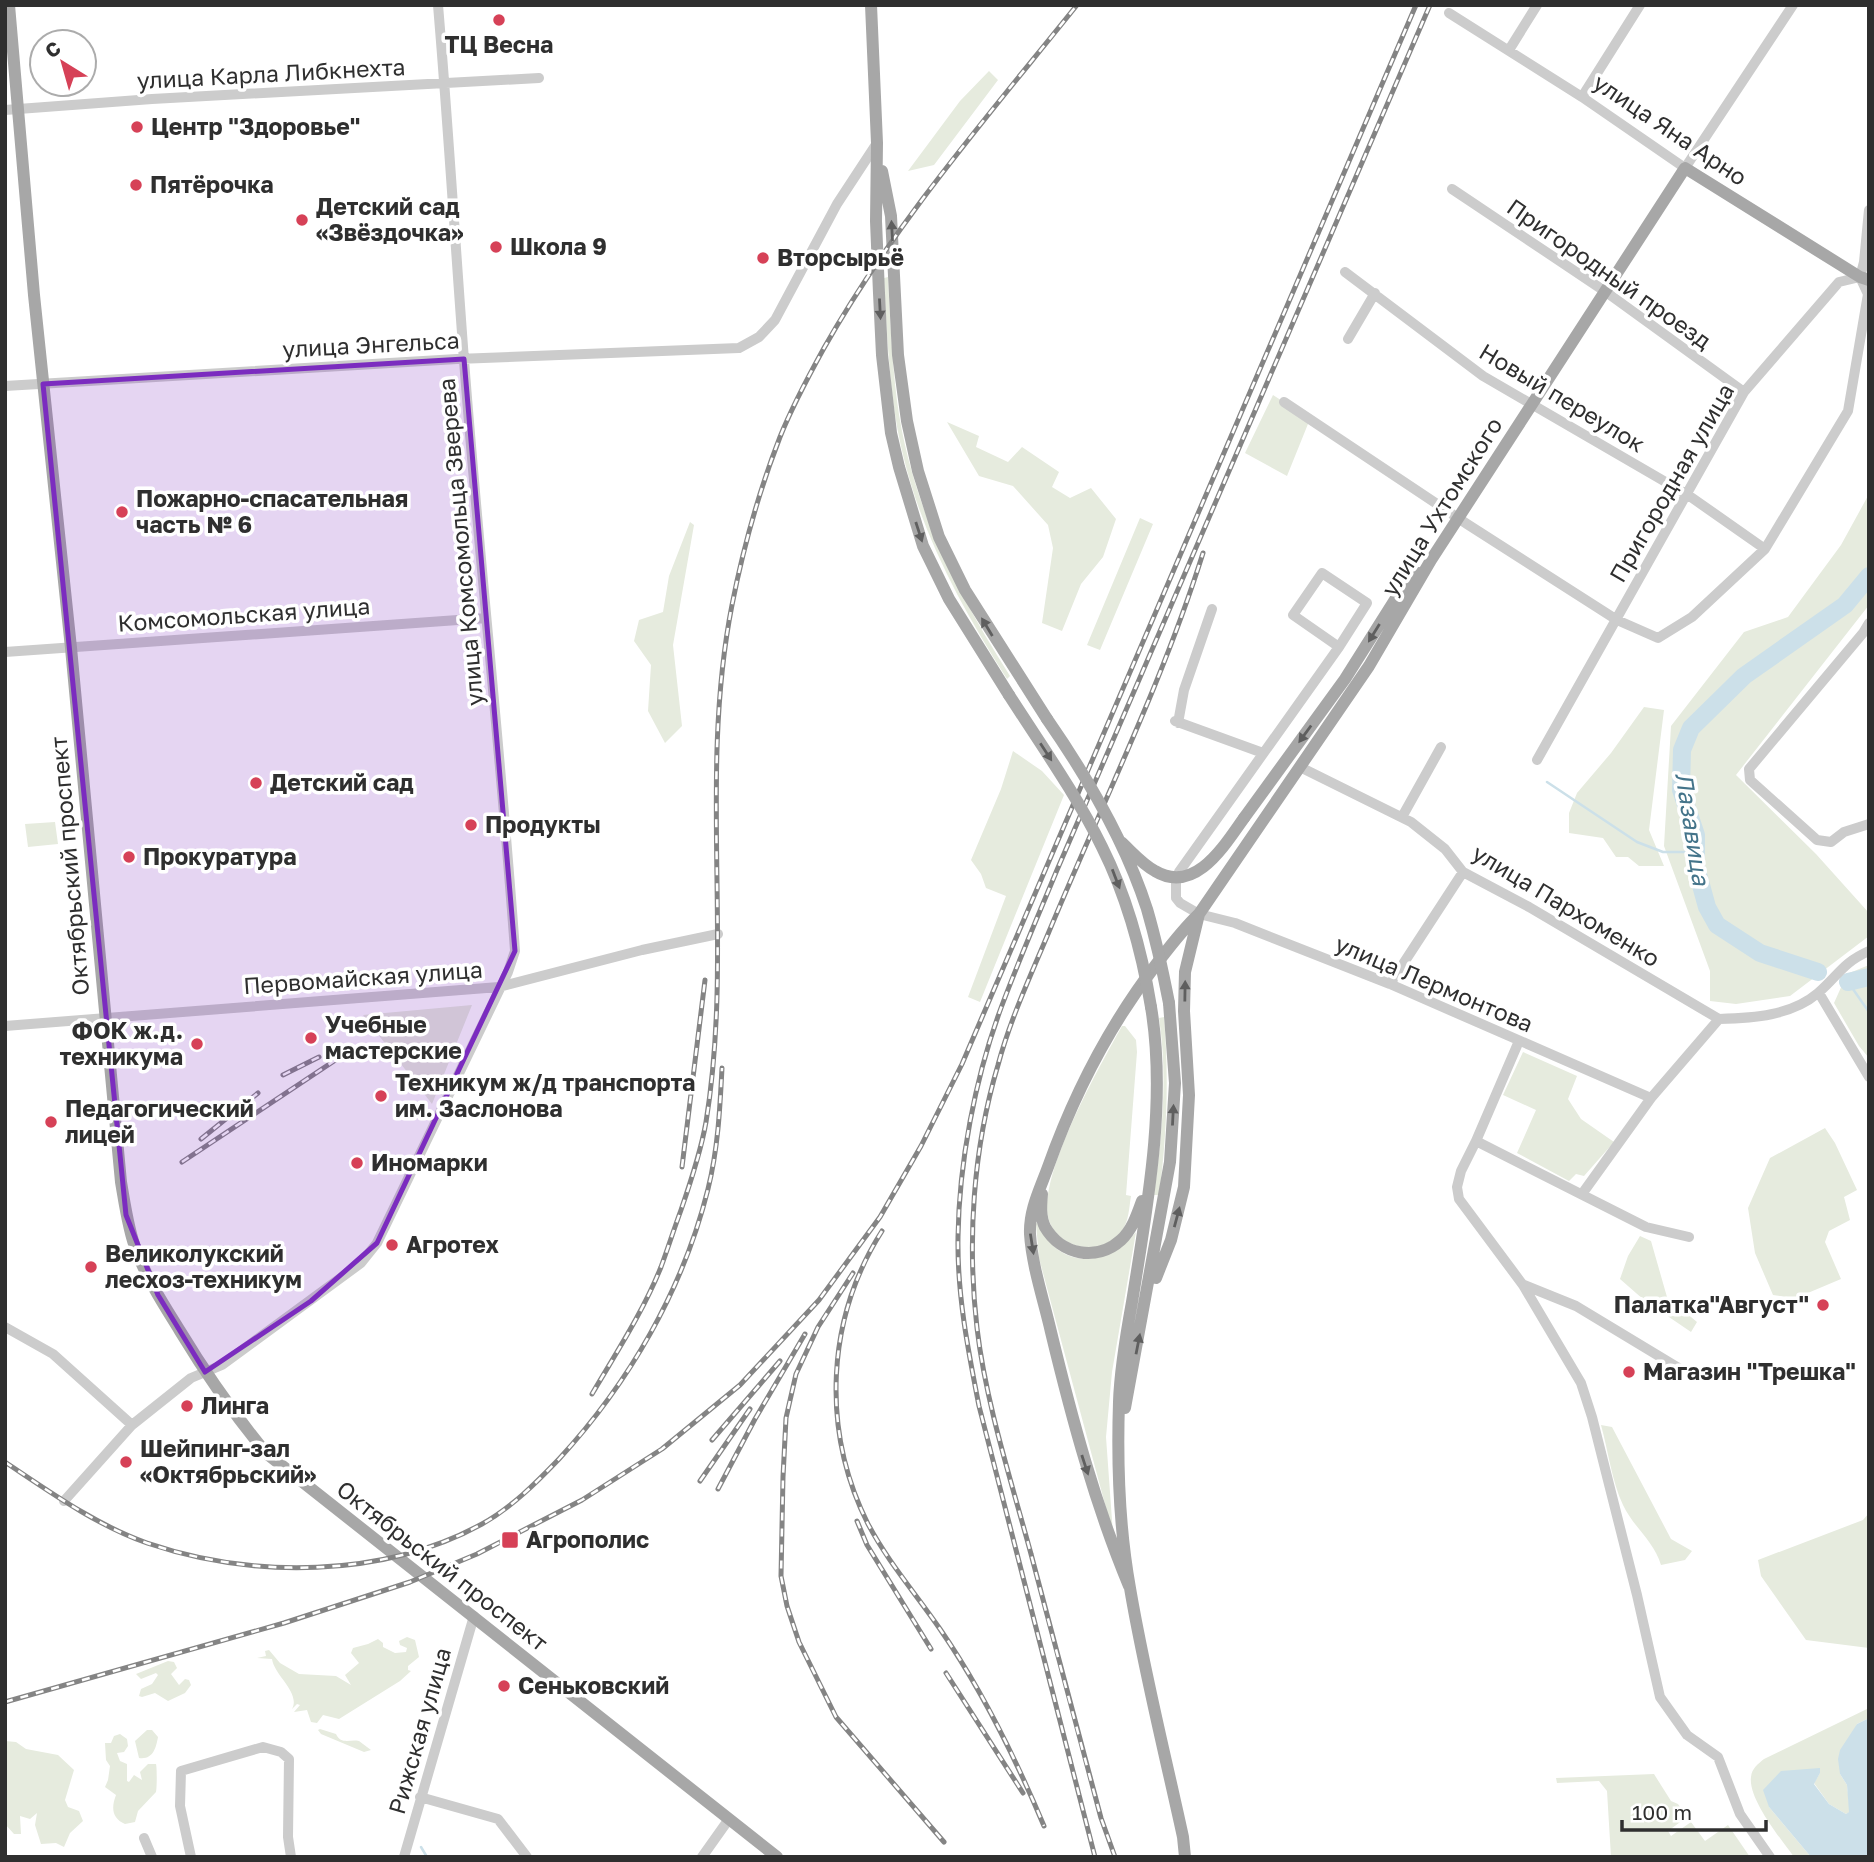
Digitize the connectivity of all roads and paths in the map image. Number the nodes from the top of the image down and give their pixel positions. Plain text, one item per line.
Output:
1 (9, 5) edge
2 (438, 5) edge
3 (871, 5) edge
4 (1536, 5) edge
5 (1640, 5) edge
6 (1793, 5) edge
7 (1449, 13) dead end
8 (1509, 50) junction
9 (539, 78) dead end
10 (445, 84) junction
11 (1582, 97) junction
12 (12, 109) edge
13 (877, 143) junction
14 (1685, 168) junction
15 (1452, 189) dead end
16 (1869, 210) edge
17 (1866, 261) edge
18 (1345, 272) dead end
19 (1865, 278) edge
20 (1606, 292) junction
21 (1375, 293) junction
22 (1348, 339) dead end
23 (464, 359) junction
24 (43, 384) junction
25 (5, 386) edge
26 (1744, 392) junction
27 (1284, 402) dead end
28 (1532, 403) junction
29 (1688, 495) junction
30 (1459, 518) junction
31 (1765, 550) junction
32 (1431, 560) junction
33 (1212, 609) dead end
34 (486, 618) junction
35 (1617, 620) junction
36 (1869, 623) edge
37 (1866, 635) edge
38 (1339, 647) junction
39 (71, 648) junction
40 (5, 652) edge
41 (1441, 747) dead end
42 (1263, 753) junction
43 (1537, 760) dead end
44 (1300, 767) junction
45 (1402, 817) junction
46 (1869, 824) edge
47 (1118, 839) junction
48 (1463, 872) junction
49 (1199, 914) junction
50 (718, 934) dead end
51 (1869, 951) edge
52 (1391, 984) junction
53 (499, 987) junction
54 (1819, 993) junction
55 (105, 1018) junction
56 (1719, 1020) junction
57 (5, 1026) edge
58 (1519, 1041) junction
59 (1869, 1077) edge
60 (1651, 1098) junction
61 (1476, 1141) junction
62 (1044, 1178) junction
63 (1149, 1185) junction
64 (1582, 1194) junction
65 (1689, 1237) dead end
66 (1523, 1285) junction
67 (1145, 1304) junction
68 (5, 1327) edge
69 (1682, 1370) dead end
70 (205, 1372) junction
71 (132, 1425) junction
72 (1120, 1432) junction
73 (64, 1501) dead end
74 (1129, 1586) junction
75 (474, 1616) junction
76 (420, 1797) junction
77 (729, 1819) junction
78 (144, 1838) dead end
79 (190, 1856) edge
80 (152, 1857) edge
81 (179, 1857) edge
82 (291, 1857) edge
83 (404, 1857) edge
84 (527, 1857) edge
85 (702, 1857) edge
86 (777, 1857) edge
87 (1185, 1857) edge
88 (1770, 1857) edge

1 - 12 main road, Октябрьский проспект
2 - 10 street, улица Комсомольца Зверева
3 - 13 main road
4 - 8 street
5 - 11 street
6 - 14 street, улица Ухтомского
7 - 8 street, улица Яна Арно
8 - 11 street, улица Яна Арно
9 - 10 street, улица Карла Либкнехта
10 - 12 street, улица Карла Либкнехта
10 - 23 street, улица Комсомольца Зверева
11 - 14 street, улица Яна Арно
12 - 24 main road, Октябрьский проспект
13 - 23 street, улица Энгельса
47 -> 13 main road, bridge
13 -> 63 main road, bridge
14 - 19 main road, улица Яна Арно
14 - 20 main road, улица Ухтомского
15 - 20 street, Пригородный проезд
16 - 17 street
17 - 19 street
18 - 21 street, Новый переулок
19 - 26 street, Пригородная улица
19 - 31 street
20 - 26 street, Пригородный проезд
20 - 28 main road, улица Ухтомского
21 - 22 street
21 - 28 street, Новый переулок
23 - 24 street, улица Энгельса
23 - 34 street, улица Комсомольца Зверева
24 - 25 street, улица Энгельса
24 - 39 main road, Октябрьский проспект
26 - 29 street, Пригородная улица
27 - 30 street
28 - 29 street, Новый переулок
28 - 30 main road, улица Ухтомского
29 - 31 street, Новый переулок
29 - 35 street, Пригородная улица
30 - 32 main road, улица Ухтомского
30 - 35 street
31 - 35 street
32 - 44 main road, улица Ухтомского
32 -> 47 main road, bridge
33 - 42 street
34 - 39 street, Комсомольская улица
34 - 53 street, улица Комсомольца Зверева
35 - 43 street, Пригородная улица
36 - 37 street
37 - 46 street
38 - 38 street
38 - 42 street
39 - 40 street, Комсомольская улица
39 - 55 main road, Октябрьский проспект
41 - 45 street
42 - 49 street
44 - 45 street, улица Пархоменко
44 - 49 main road, улица Ухтомского
45 - 48 street, улица Пархоменко
67 -> 47 main road, bridge
48 - 52 street
48 - 56 street, улица Пархоменко
49 - 52 street, улица Лермонтова
49 - 62 main road, улица Ухтомского
67 -> 49 main road
50 - 53 street, Первомайская улица
51 - 54 street
52 - 58 street, улица Лермонтова
53 - 55 street, Первомайская улица
53 - 70 street, улица Комсомольца Зверева
54 - 56 street
54 - 59 street
55 - 57 street, Первомайская улица
55 - 70 main road, Октябрьский проспект
56 - 60 street
58 - 60 street, улица Лермонтова
58 - 61 street
60 - 64 street
61 - 64 street
61 - 66 street
62 - 63 main road
62 -> 74 main road
63 - 72 main road
64 - 65 street
66 - 69 street
66 - 88 street
72 -> 67 main road
68 - 71 street
70 - 71 street, улица Комсомольца Зверева
70 - 75 main road, Октябрьский проспект
71 - 73 street, улица Комсомольца Зверева
72 - 74 main road
74 - 87 main road
75 - 76 street, Рижская улица
75 - 77 main road, Октябрьский проспект
76 - 83 street, Рижская улица
76 - 84 street
77 - 85 street
77 - 86 main road, Октябрьский проспект
78 - 80 street
79 - 81 street
79 - 82 street

